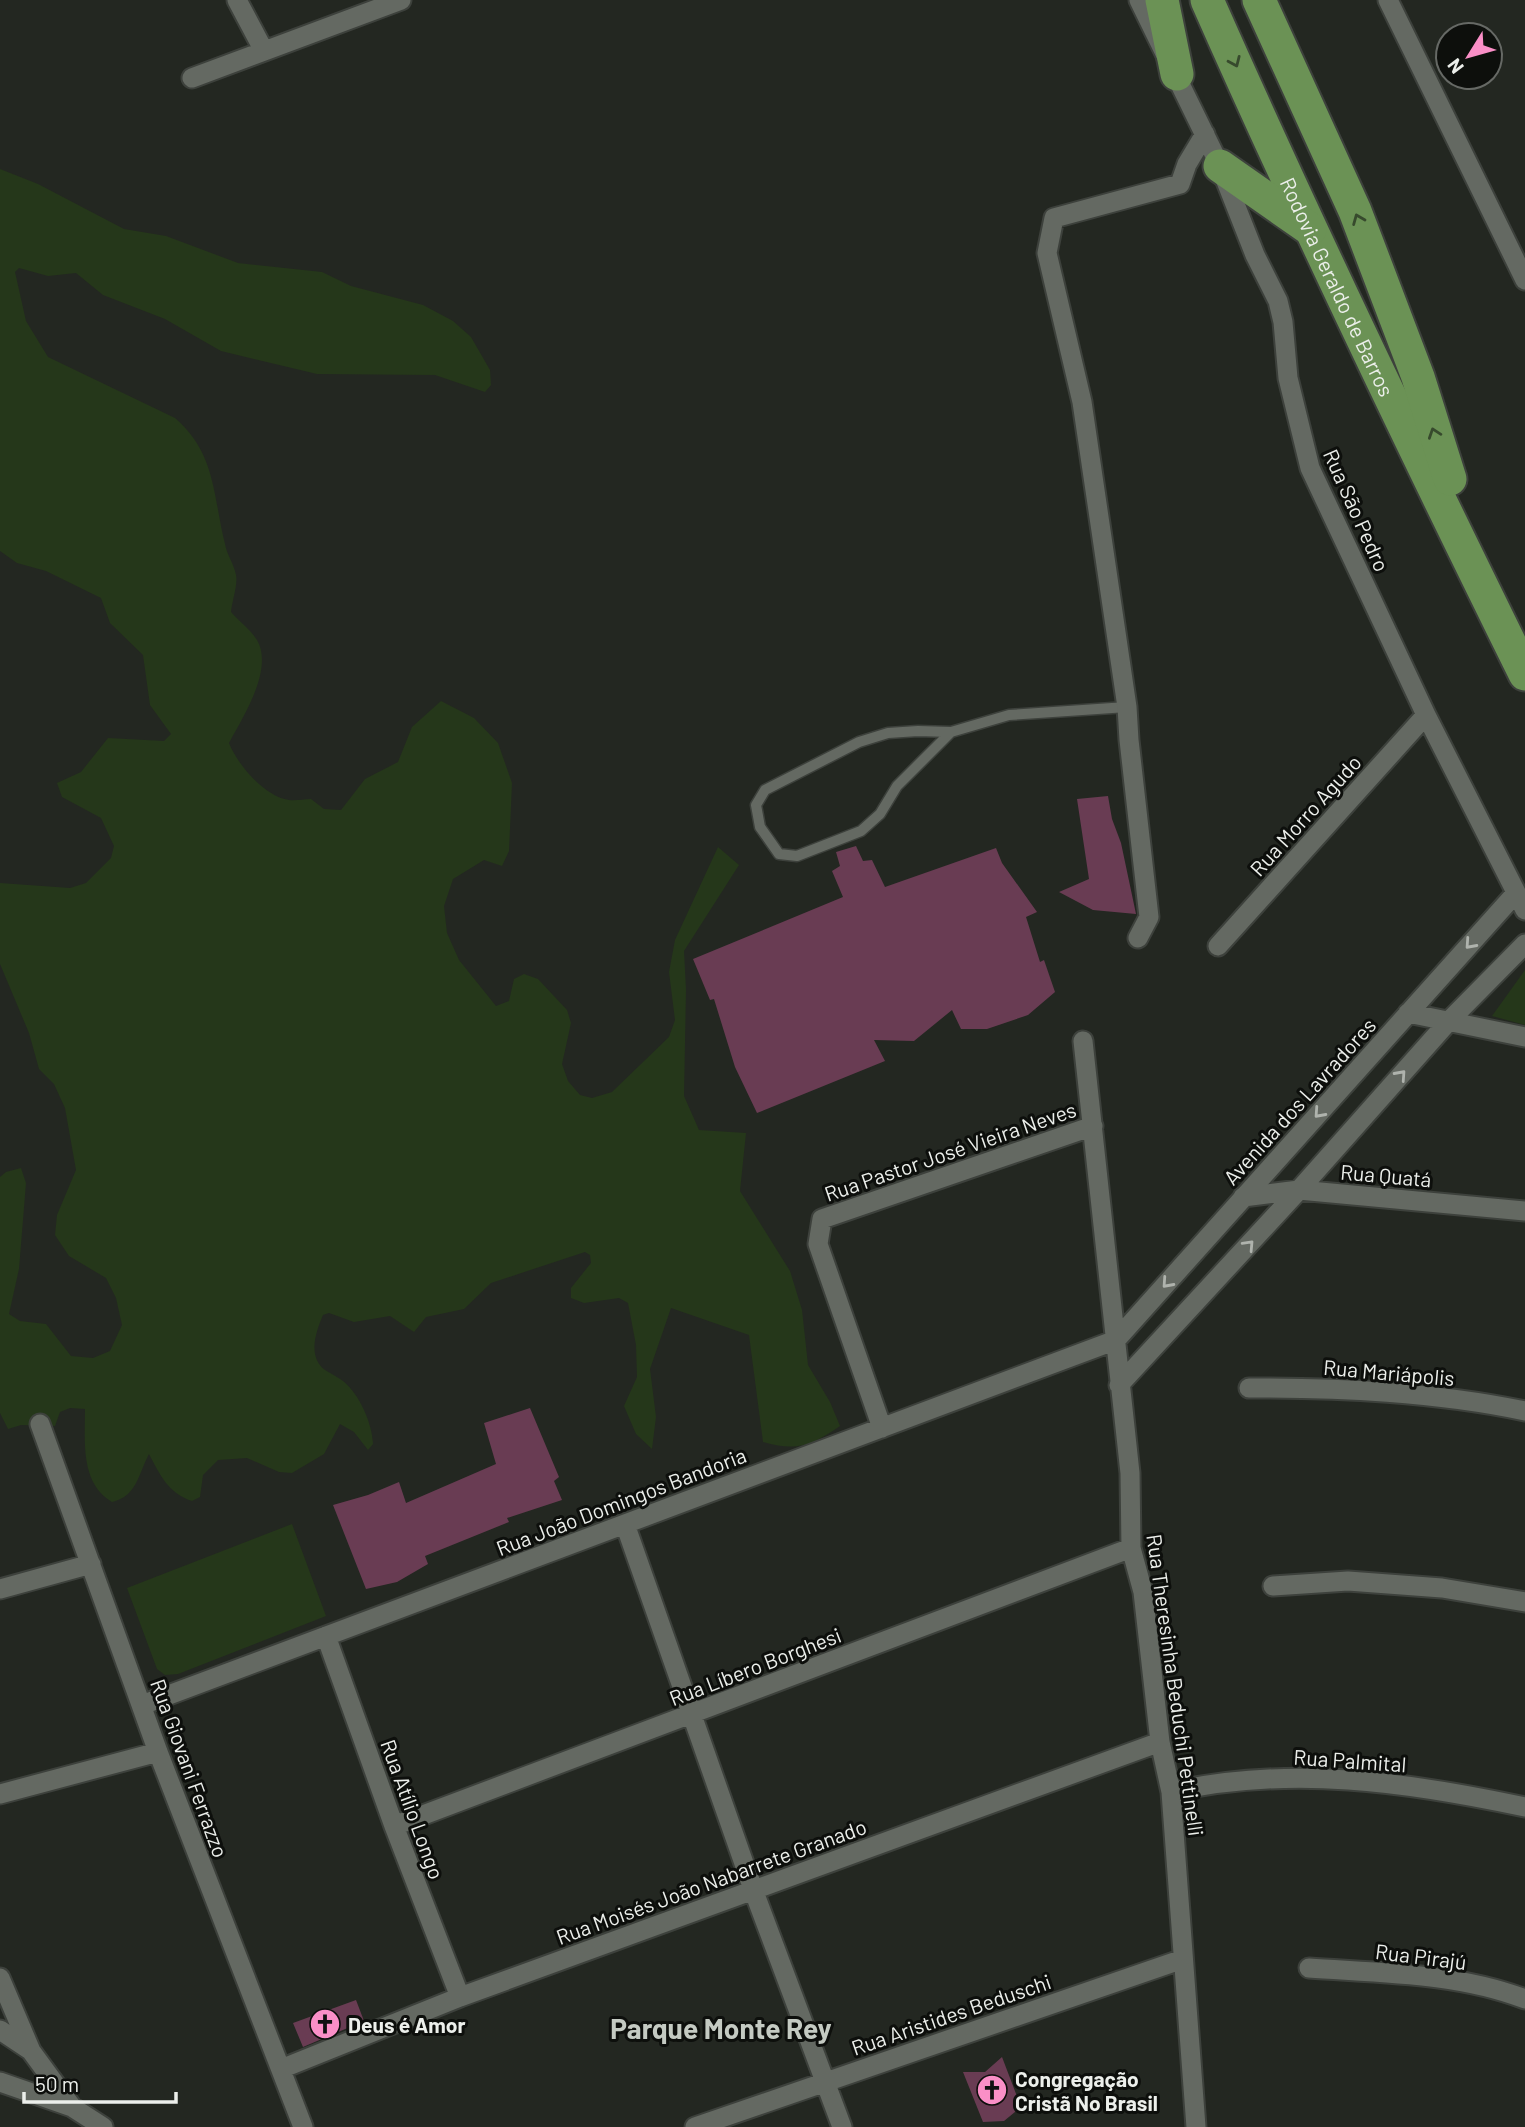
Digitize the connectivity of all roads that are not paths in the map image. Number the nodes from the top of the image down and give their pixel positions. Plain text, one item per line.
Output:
1 (237, 0) edge
2 (401, 0) edge
3 (1139, 0) edge
4 (1162, 0) edge
5 (1207, 0) edge
6 (1259, 0) edge
7 (1388, 0) edge
8 (264, 51) junction
9 (1177, 74) junction
10 (192, 78) dead end
11 (1205, 134) junction
12 (1220, 166) junction
13 (1312, 230) junction
14 (1525, 280) edge
15 (1473, 569) junction
16 (1525, 674) edge
17 (1127, 707) junction
18 (1426, 715) junction
19 (951, 732) junction
20 (1520, 901) edge
21 (1138, 938) dead end
22 (1525, 944) edge
23 (1218, 946) dead end
24 (1408, 1013) junction
25 (1448, 1022) junction
26 (1525, 1037) edge
27 (1083, 1041) dead end
28 (1093, 1126) junction
29 (1299, 1190) junction
30 (1243, 1197) junction
31 (1525, 1211) edge
32 (1116, 1340) junction
33 (1119, 1385) junction
34 (1249, 1388) dead end
35 (1525, 1412) edge
36 (40, 1424) dead end
37 (882, 1427) junction
38 (625, 1524) junction
39 (1131, 1548) junction
40 (91, 1564) junction
41 (1273, 1586) dead end
42 (0, 1589) edge
43 (1525, 1602) edge
44 (326, 1636) junction
45 (142, 1705) junction
46 (693, 1713) junction
47 (1160, 1742) junction
48 (158, 1752) junction
49 (1171, 1792) junction
50 (0, 1794) edge
51 (1525, 1807) edge
52 (394, 1826) junction
53 (753, 1889) junction
54 (1183, 1959) junction
55 (1309, 1968) dead end
56 (0, 1979) edge
57 (460, 1997) junction
58 (1525, 1999) edge
59 (0, 2030) edge
60 (31, 2051) junction
61 (281, 2069) junction
62 (825, 2081) junction
63 (0, 2082) edge
64 (72, 2107) junction
65 (103, 2127) edge
66 (303, 2127) edge
67 (695, 2127) edge
68 (842, 2127) edge
69 (1196, 2127) edge

1 - 8 street
2 - 8 street
3 - 9 street, Rua São Pedro
4 - 9 highway
5 -> 13 highway, Rodovia Geraldo de Barros
15 -> 6 highway, Rodovia Geraldo de Barros
7 - 14 street
8 - 10 street
9 - 11 street, Rua São Pedro
11 - 12 street, Rua São Pedro
11 - 17 street
12 - 13 highway
12 - 18 street, Rua São Pedro
13 - 15 highway, Rodovia Geraldo de Barros
15 - 16 highway, Rodovia Geraldo de Barros
17 - 19 lane
17 - 21 street
18 - 20 street, Rua São Pedro
18 - 23 street, Rua Morro Agudo
19 - 19 lane
20 -> 24 street, Avenida dos Lavradores
22 - 25 street
24 - 25 street
24 -> 30 street, Avenida dos Lavradores
25 - 26 street
29 -> 25 street
27 - 28 street, Rua Theresinha Beduchi Pettinelli
28 - 32 street, Rua Theresinha Beduchi Pettinelli
28 - 37 street, Rua Pastor José Vieira Neves
29 - 30 street, Rua Quatá
29 - 31 street, Rua Quatá
33 -> 29 street
30 -> 32 street, Avenida dos Lavradores
32 - 33 street, Rua Theresinha Beduchi Pettinelli
32 - 37 street, Rua João Domingos Bandoria
33 - 39 street, Rua Theresinha Beduchi Pettinelli
34 - 35 street, Rua Mariápolis
36 - 40 street, Rua Giovani Ferrazzo
37 - 38 street, Rua João Domingos Bandoria
38 - 44 street, Rua João Domingos Bandoria
38 - 46 street
39 - 46 street, Rua Líbero Borghesi
39 - 47 street, Rua Theresinha Beduchi Pettinelli
40 - 42 street
40 - 45 street, Rua Giovani Ferrazzo
41 - 43 street
44 - 45 street, Rua João Domingos Bandoria
44 - 52 street, Rua Atílio Longo
45 - 48 street, Rua Giovani Ferrazzo
46 - 52 street, Rua Líbero Borghesi
46 - 53 street
47 - 49 street, Rua Theresinha Beduchi Pettinelli
47 - 53 street, Rua Moisés João Nabarrete Granado
48 - 50 street
48 - 61 street, Rua Giovani Ferrazzo
49 - 51 street, Rua Palmital
49 - 54 street, Rua Theresinha Beduchi Pettinelli
52 - 57 street, Rua Atílio Longo
53 - 57 street, Rua Moisés João Nabarrete Granado
53 - 62 street
54 - 62 street, Rua Aristides Beduschi
54 - 69 street, Rua Theresinha Beduchi Pettinelli
55 - 58 street, Rua Pirajú
56 - 60 street
57 - 61 street, Rua Moisés João Nabarrete Granado
59 - 60 street
60 - 64 street
61 - 66 street, Rua Giovani Ferrazzo
62 - 67 street, Rua Aristides Beduschi
62 - 68 street
63 - 64 street
64 - 65 street

